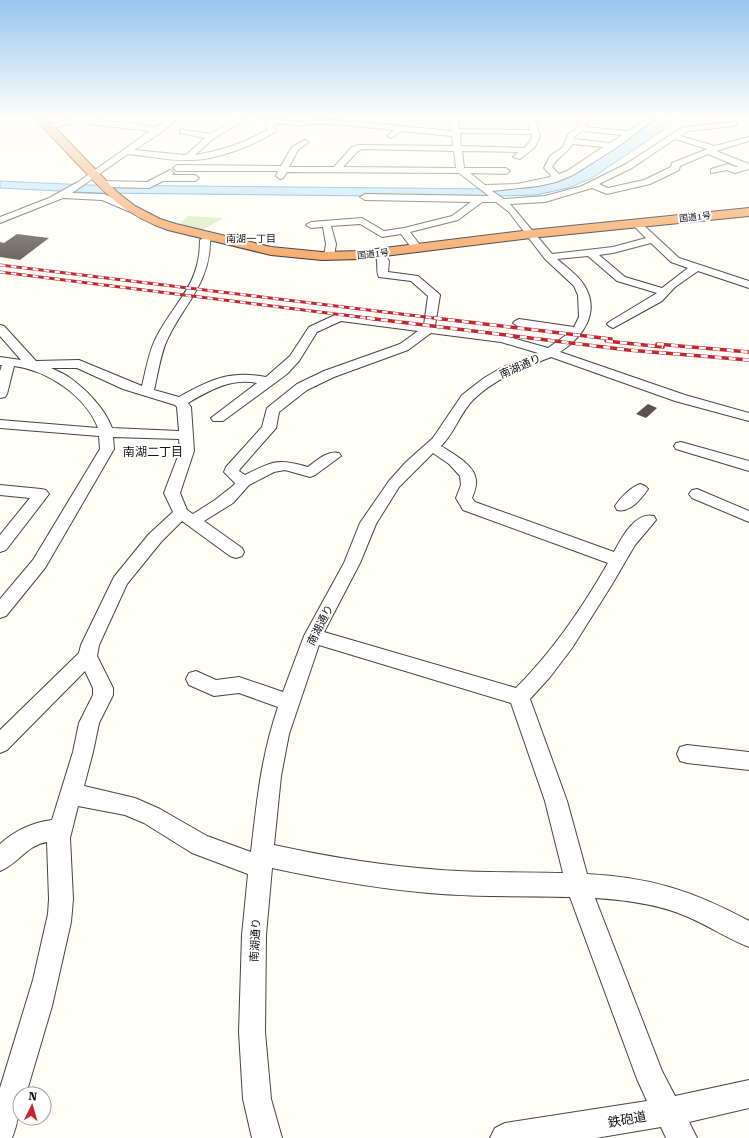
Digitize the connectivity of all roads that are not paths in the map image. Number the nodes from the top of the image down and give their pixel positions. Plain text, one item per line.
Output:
1 (90, 171) edge
2 (100, 171) edge
3 (172, 171) edge
4 (280, 171) edge
5 (375, 171) edge
6 (461, 171) edge
7 (505, 171) edge
8 (552, 171) edge
9 (574, 171) edge
10 (618, 171) edge
11 (670, 171) edge
12 (94, 175) junction
13 (161, 178) junction
14 (206, 178) dead end
15 (276, 180) dead end
16 (374, 180) dead end
17 (553, 180) junction
18 (459, 181) dead end
19 (474, 181) junction
20 (593, 185) junction
21 (107, 187) junction
22 (484, 188) junction
23 (63, 194) junction
24 (366, 197) dead end
25 (387, 198) junction
26 (480, 199) junction
27 (501, 200) junction
28 (420, 207) dead end
29 (131, 210) junction
30 (443, 212) dead end
31 (749, 212) edge
32 (459, 215) junction
33 (0, 220) edge
34 (636, 223) junction
35 (310, 225) dead end
36 (326, 228) dead end
37 (404, 231) junction
38 (531, 234) junction
39 (209, 237) junction
40 (654, 239) junction
41 (418, 249) junction
42 (590, 252) junction
43 (379, 253) junction
44 (329, 256) junction
45 (549, 256) junction
46 (695, 268) junction
47 (749, 285) edge
48 (664, 292) junction
49 (519, 323) dead end
50 (613, 324) dead end
51 (0, 329) edge
52 (429, 329) junction
53 (578, 330) junction
54 (549, 353) junction
55 (5, 361) edge
56 (33, 365) junction
57 (268, 381) junction
58 (147, 390) junction
59 (0, 394) edge
60 (180, 402) junction
61 (749, 417) edge
62 (218, 418) dead end
63 (0, 424) edge
64 (106, 432) junction
65 (186, 435) junction
66 (681, 446) dead end
67 (432, 447) junction
68 (334, 456) dead end
69 (749, 466) edge
70 (244, 482) junction
71 (640, 489) dead end
72 (0, 490) edge
73 (697, 494) dead end
74 (623, 506) dead end
75 (186, 517) junction
76 (749, 518) edge
77 (648, 520) dead end
78 (0, 546) edge
79 (236, 552) dead end
80 (618, 560) junction
81 (0, 611) edge
82 (313, 636) junction
83 (88, 656) junction
84 (196, 679) dead end
85 (519, 697) junction
86 (289, 702) junction
87 (0, 744) edge
88 (687, 754) dead end
89 (749, 761) edge
90 (70, 794) junction
91 (60, 829) junction
92 (0, 860) edge
93 (261, 860) junction
94 (578, 886) junction
95 (749, 935) edge
96 (749, 1094) edge
97 (668, 1112) junction
98 (0, 1132) edge
99 (267, 1138) edge
100 (504, 1138) edge
101 (682, 1138) edge

1 - 12 highway, 国道1号
2 - 12 street
3 - 13 street
4 - 15 street
5 - 16 street
6 - 19 street, 南湖通り
7 - 22 street
8 - 17 street
9 - 17 street
10 - 20 street
11 - 20 street
12 - 21 highway, 国道1号
12 - 23 street
13 - 14 street
13 - 21 street
17 - 22 street
18 - 19 street
19 - 22 street, 南湖通り
20 - 27 street
21 - 29 highway, 国道1号
22 - 27 street, 南湖通り
23 - 29 street
23 - 33 street
24 - 25 street
25 - 26 street
25 - 28 street
26 - 27 street
26 - 32 street
27 - 38 street, 南湖通り
29 - 39 highway, 国道1号
30 - 32 street
31 - 34 highway, 国道1号
32 - 37 street
34 - 38 highway, 国道1号
34 - 40 street
35 - 37 street
36 - 44 street
37 - 41 street
38 - 41 highway, 国道1号
38 - 45 street, 南湖通り
39 - 44 highway, 国道1号
39 - 58 street
40 - 42 street
40 - 46 street
41 - 43 highway, 国道1号
42 - 45 street
42 - 48 street
43 - 44 highway, 国道1号
43 - 52 street
45 - 53 street, 南湖通り
46 - 47 street
46 - 48 street
48 - 50 street
49 - 53 street
51 - 56 street
52 - 54 street
52 - 57 street
52 - 70 street
53 - 54 street, 南湖通り
54 - 61 street
54 - 67 street, 南湖通り
55 - 56 street
55 - 59 street
56 - 58 street
56 - 64 street
57 - 60 street
57 - 62 street
58 - 60 street
60 - 65 street
63 - 64 street
64 - 65 street
64 - 81 street
65 - 75 street
66 - 69 street
67 - 80 street
67 - 82 street, 南湖通り
68 - 70 street
70 - 75 street
71 - 74 street
72 - 78 street
73 - 76 street
75 - 79 street
75 - 83 street
77 - 80 street
80 - 85 street
82 - 85 street
82 - 86 street, 南湖通り
83 - 87 street
83 - 90 street
84 - 86 street
85 - 94 street
86 - 93 street, 南湖通り
88 - 89 street
90 - 91 street
90 - 93 street
91 - 92 street
91 - 98 street
93 - 94 street
93 - 99 street, 南湖通り
94 - 95 street
94 - 97 street
96 - 97 street, 鉄砲道
97 - 100 street, 鉄砲道
97 - 101 street

